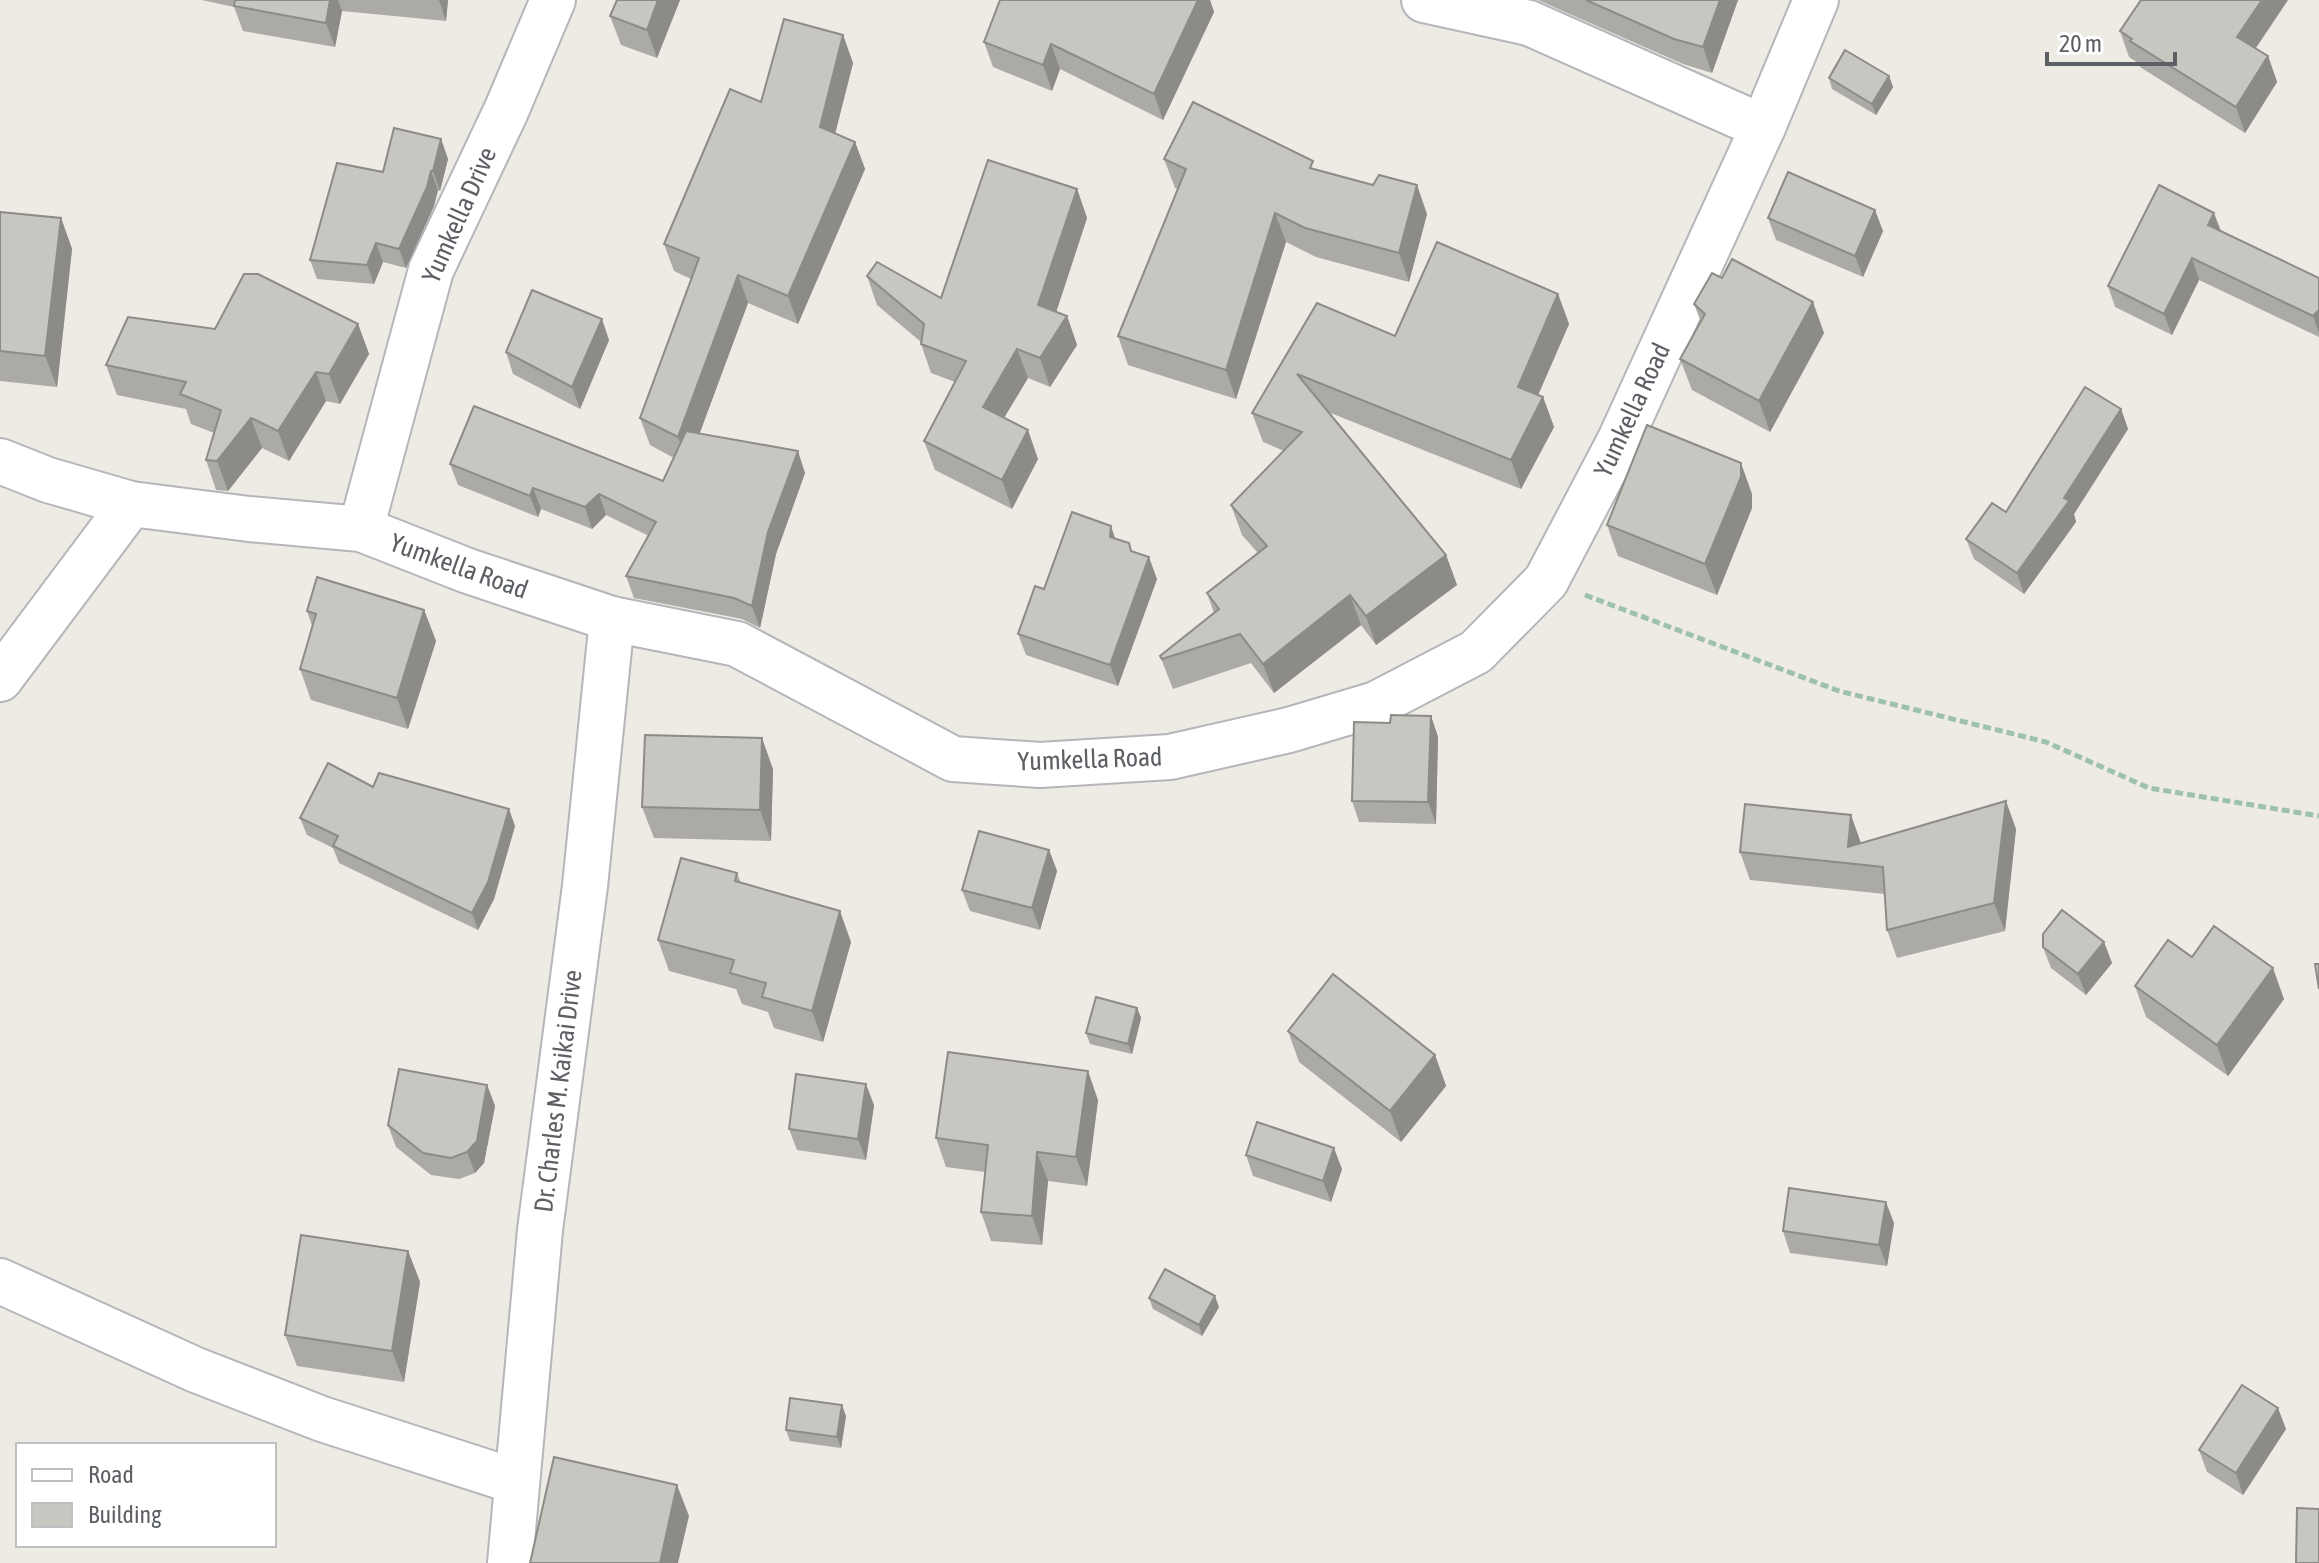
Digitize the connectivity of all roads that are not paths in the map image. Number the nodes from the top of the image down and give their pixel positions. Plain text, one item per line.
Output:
1 (553, 0) edge
2 (1424, 0) edge
3 (1816, 0) edge
4 (1763, 127) junction
5 (0, 461) edge
6 (131, 504) junction
7 (361, 529) junction
8 (612, 619) junction
9 (0, 679) edge
10 (0, 1281) edge
11 (517, 1482) junction
12 (510, 1563) edge

1 - 7 street, Yumkella Drive
2 - 4 street
3 - 4 street, Yumkella Road
4 - 8 street, Yumkella Road
5 - 6 street, Yumkella Road
6 - 7 street, Yumkella Road
6 - 9 street
7 - 8 street, Yumkella Road
8 - 11 street, Dr. Charles M. Kaikai Drive
10 - 11 street
11 - 12 street, Dr. Charles M. Kaikai Drive

